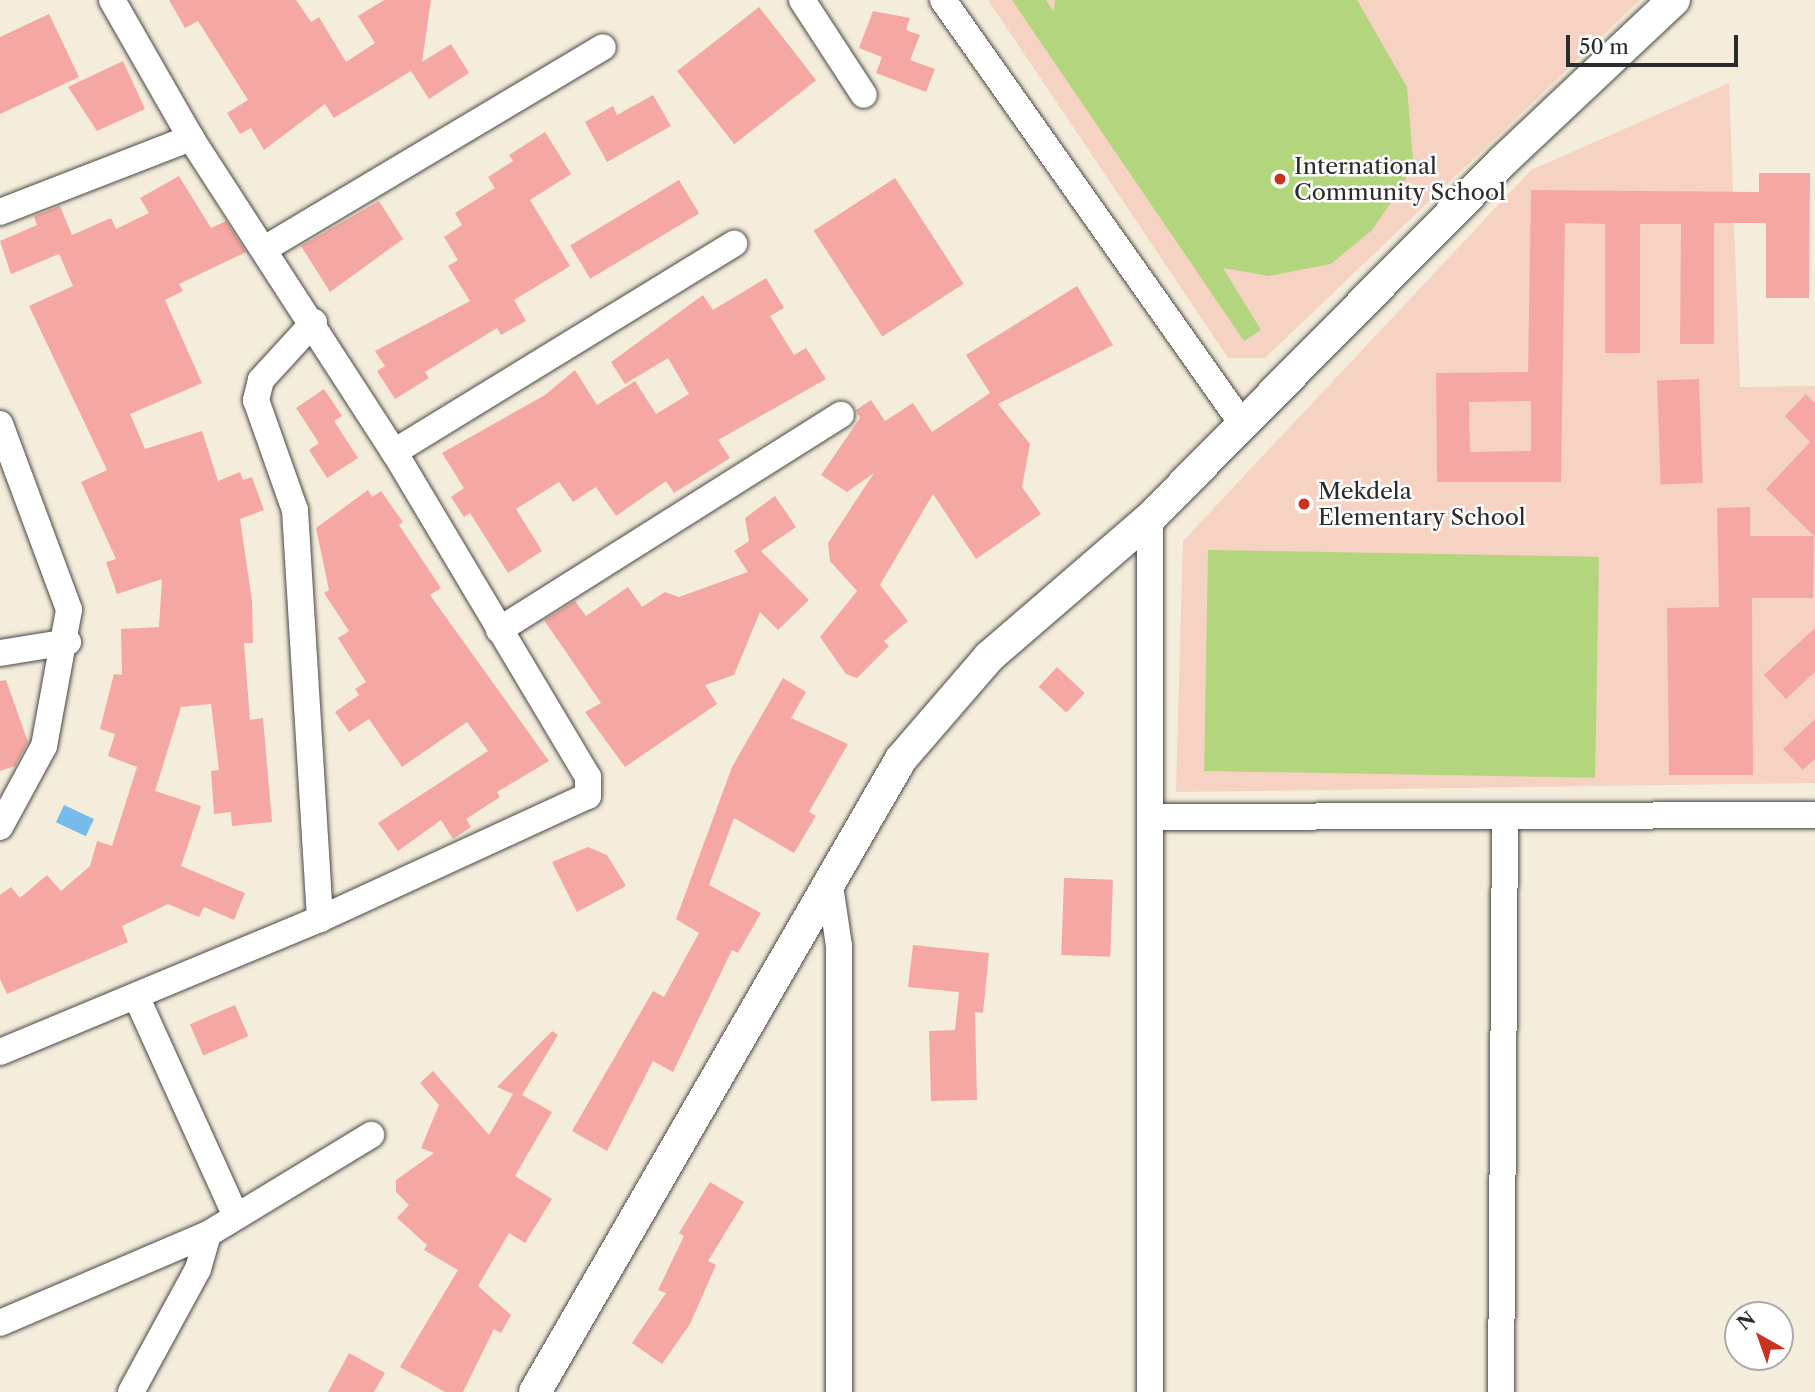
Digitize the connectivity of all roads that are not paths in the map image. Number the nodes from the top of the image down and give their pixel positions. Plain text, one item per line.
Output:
1 (112, 0) edge
2 (802, 0) edge
3 (943, 0) edge
4 (1674, 0) edge
5 (603, 47) dead end
6 (864, 95) dead end
7 (191, 138) junction
8 (0, 212) edge
9 (734, 244) dead end
10 (266, 248) junction
11 (314, 322) junction
12 (841, 415) dead end
13 (1243, 425) junction
14 (1, 428) edge
15 (394, 452) junction
16 (1150, 518) junction
17 (499, 630) junction
18 (68, 642) junction
19 (0, 653) edge
20 (1815, 815) edge
21 (1150, 817) junction
22 (1505, 818) junction
23 (0, 827) edge
24 (829, 879) junction
25 (320, 919) junction
26 (136, 996) junction
27 (0, 1052) edge
28 (371, 1135) dead end
29 (236, 1216) junction
30 (208, 1234) junction
31 (0, 1323) edge
32 (131, 1392) edge
33 (535, 1392) edge
34 (839, 1392) edge
35 (1150, 1392) edge
36 (1501, 1392) edge

1 - 7 street
2 - 6 street
3 - 13 street
4 - 13 street
5 - 10 street
7 - 8 street
7 - 10 street
9 - 15 street
10 - 11 street
11 - 15 street
11 - 25 street
12 - 17 street
13 - 16 street
14 - 18 street
15 - 17 street
16 - 21 street
16 - 24 street
17 - 25 street
18 - 19 street
18 - 23 street
20 - 22 street
21 - 22 street
21 - 35 street
22 - 36 street
24 - 33 street
24 - 34 street
25 - 26 street
26 - 27 street
26 - 29 street
28 - 29 street
29 - 30 street
30 - 31 street
30 - 32 street

